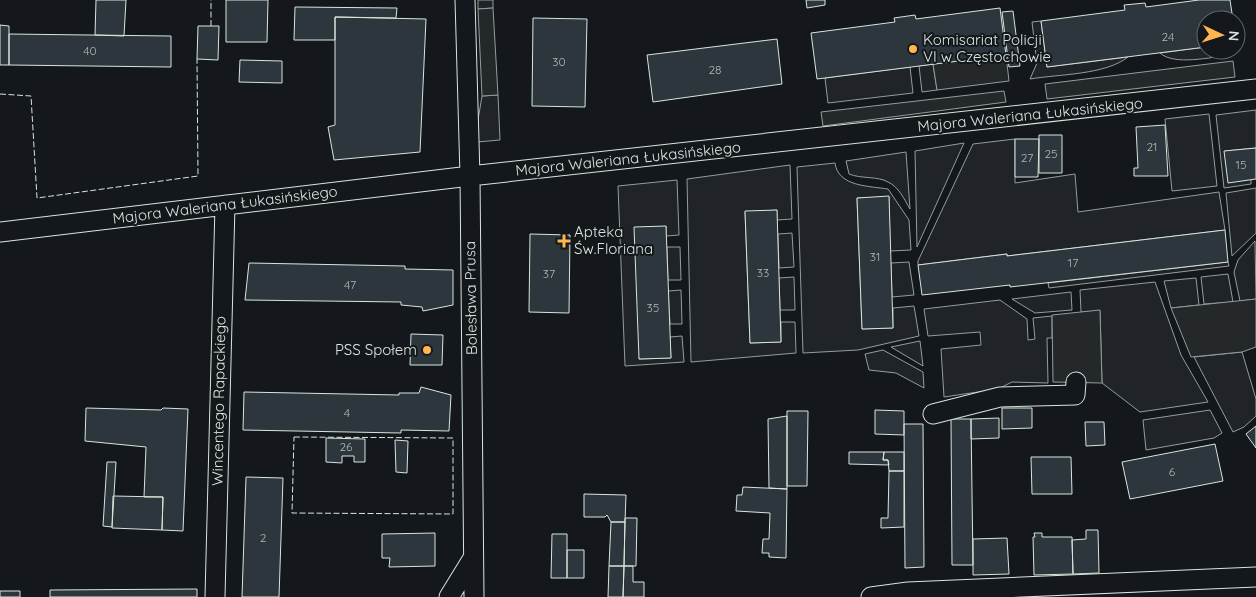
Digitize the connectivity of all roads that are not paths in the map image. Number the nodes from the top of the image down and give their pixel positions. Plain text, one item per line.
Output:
1 (465, 0) edge
2 (1256, 90) edge
3 (470, 176) junction
4 (225, 205) junction
5 (0, 232) edge
6 (1076, 382) dead end
7 (933, 414) dead end
8 (474, 558) junction
9 (1256, 577) edge
10 (215, 597) edge
11 (449, 597) edge
12 (474, 597) edge
13 (871, 597) edge

1 - 3 street, Bolesława Prusa
2 - 3 street, Majora Waleriana Łukasińskiego
3 - 4 street, Majora Waleriana Łukasińskiego
3 - 8 street, Bolesława Prusa
4 - 5 street, Majora Waleriana Łukasińskiego
4 - 10 street, Wincentego Rapackiego
6 - 7 street
8 - 11 street
8 - 12 street, Bolesława Prusa
9 - 13 street

